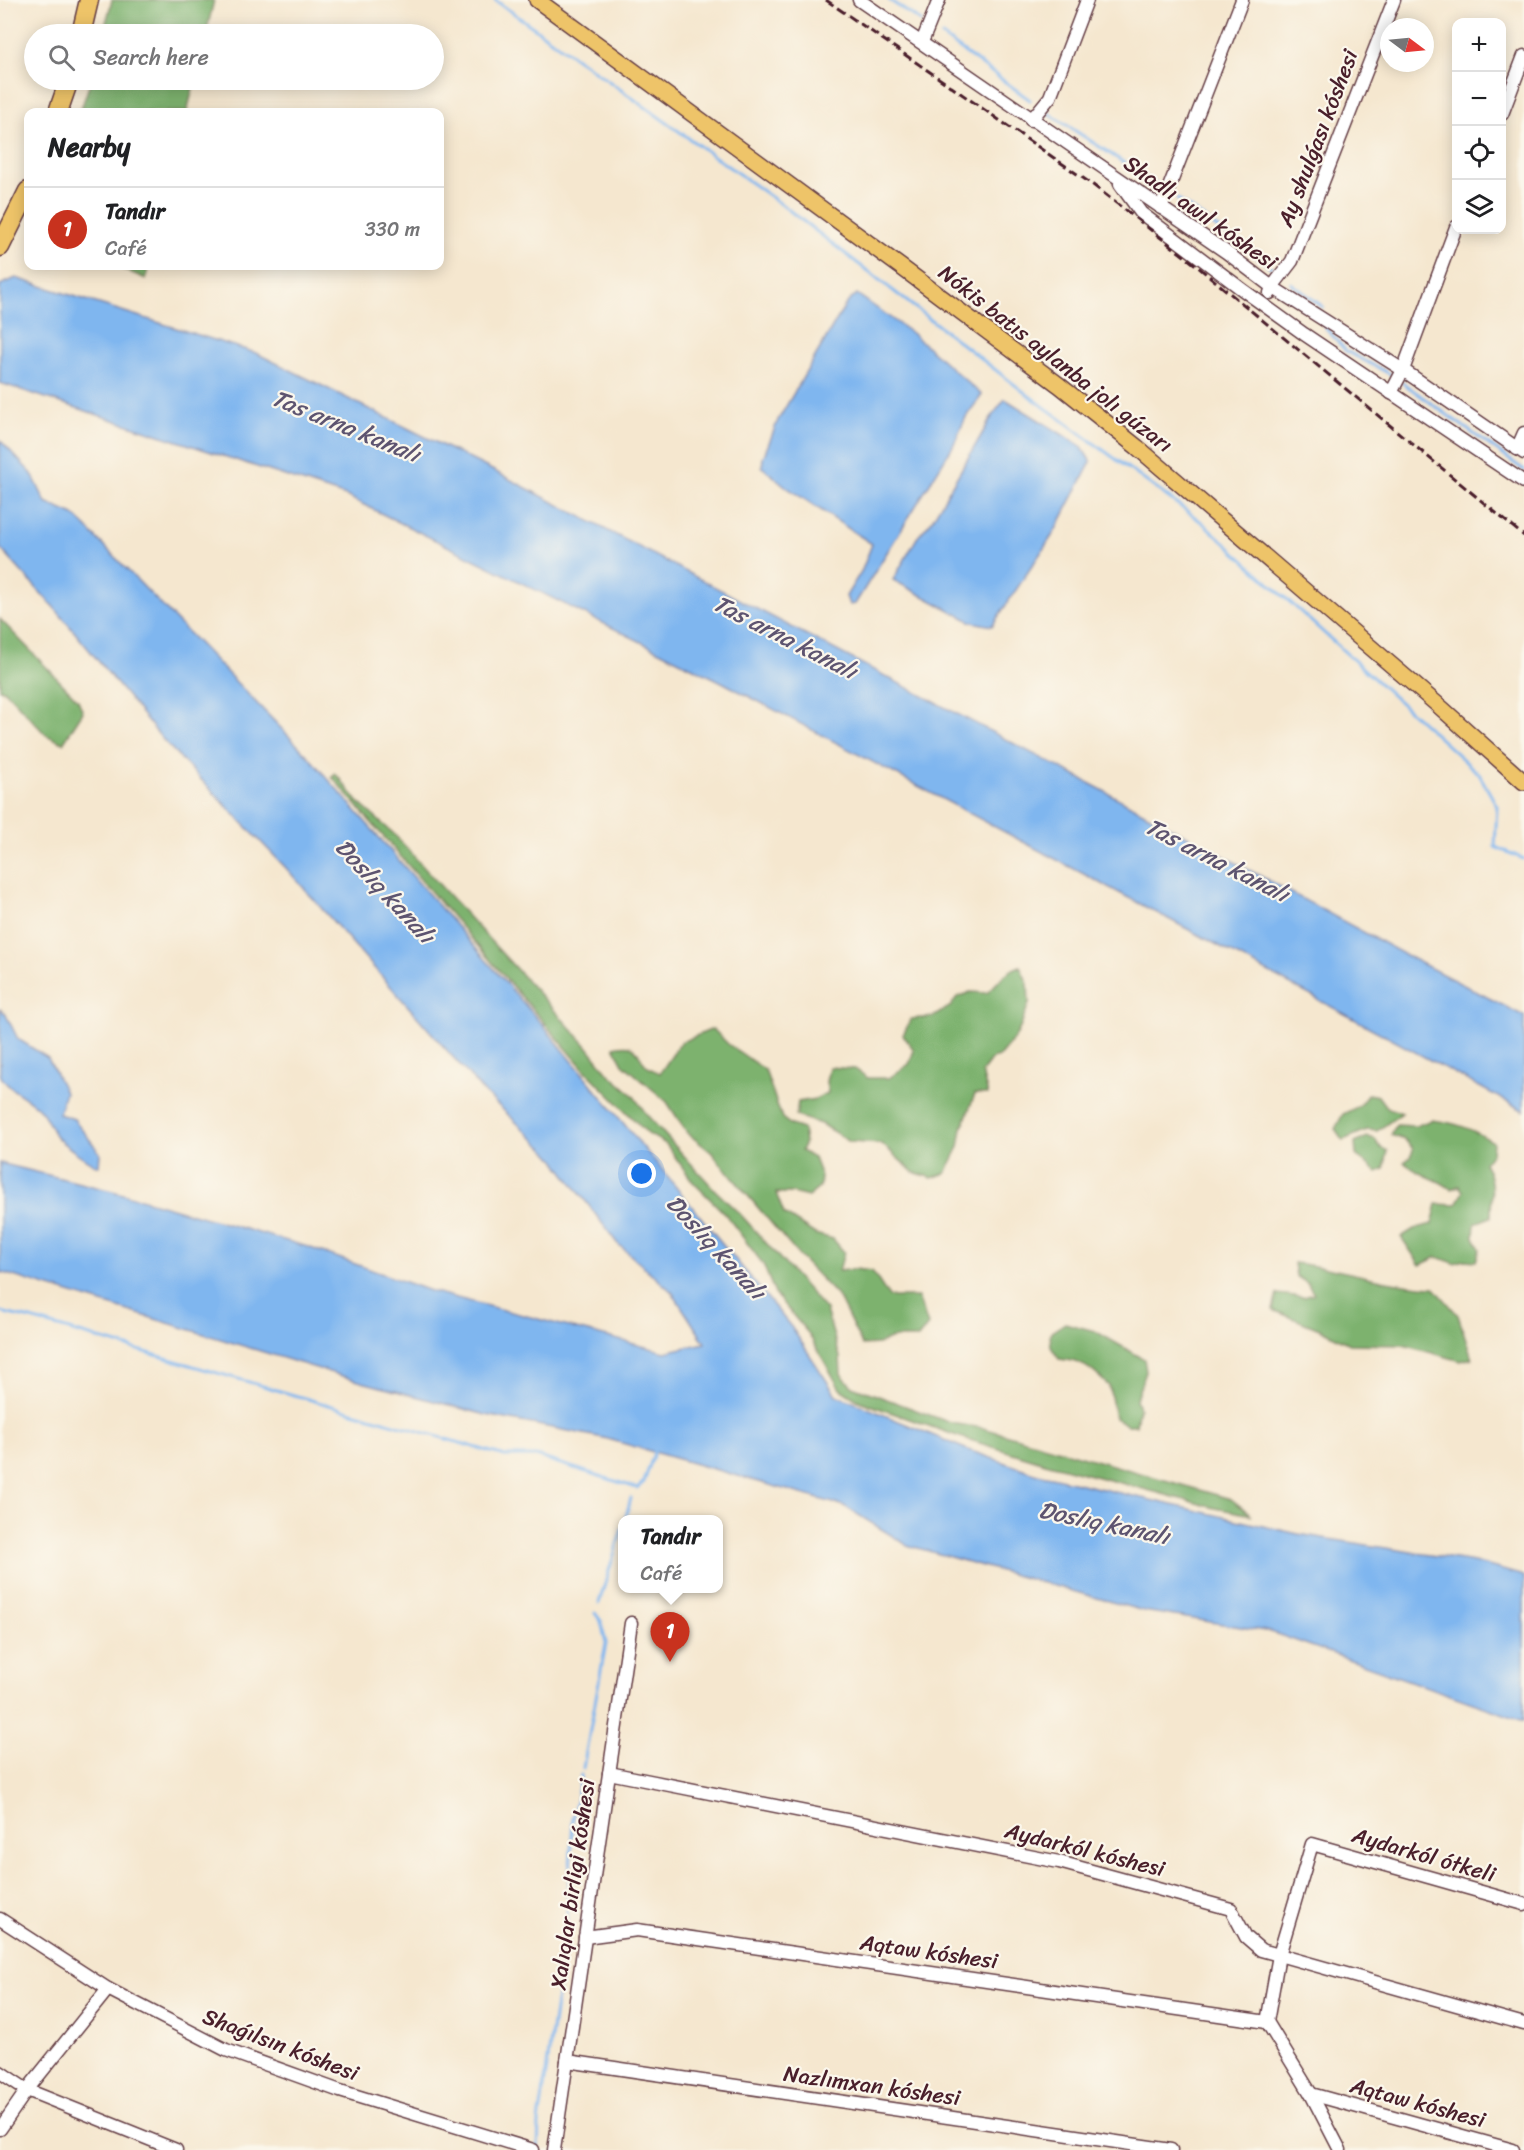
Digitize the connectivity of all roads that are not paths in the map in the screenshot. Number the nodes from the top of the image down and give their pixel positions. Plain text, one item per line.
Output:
1 (89, 0) edge
2 (537, 0) edge
3 (859, 0) edge
4 (939, 0) edge
5 (1087, 0) edge
6 (1242, 0) edge
7 (1394, 0) edge
8 (83, 24) edge
9 (922, 42) junction
10 (1524, 56) edge
11 (66, 90) edge
12 (1506, 103) edge
13 (59, 108) edge
14 (1031, 120) junction
15 (1116, 178) junction
16 (24, 199) edge
17 (1161, 208) junction
18 (1453, 234) edge
19 (0, 247) edge
20 (1272, 287) junction
21 (1266, 306) junction
22 (1403, 370) junction
23 (1391, 393) junction
24 (1524, 433) edge
25 (1520, 451) edge
26 (1524, 482) edge
27 (1524, 782) edge
28 (631, 1623) dead end
29 (609, 1773) junction
30 (1524, 1904) edge
31 (0, 1919) edge
32 (585, 1937) junction
33 (1279, 1955) junction
34 (108, 1989) junction
35 (1267, 2022) junction
36 (1524, 2024) edge
37 (567, 2061) junction
38 (0, 2072) edge
39 (27, 2090) junction
40 (1311, 2094) junction
41 (0, 2129) edge
42 (529, 2149) edge
43 (176, 2150) edge
44 (554, 2150) edge
45 (1171, 2150) edge
46 (1340, 2150) edge
47 (1513, 2150) edge

1 - 8 highway
2 - 27 main road, Nókis batıs aylanba jolı gúzarı
3 - 9 street, Shadlı awıl kóshesi
4 - 9 street
5 - 14 street
6 - 17 street
7 - 20 street, Ay shulǵası kóshesi
9 - 14 street, Shadlı awıl kóshesi
10 - 12 street
11 - 13 highway
14 - 15 street, Shadlı awıl kóshesi
15 - 17 street, Shadlı awıl kóshesi
15 - 21 street
16 - 19 highway
17 - 20 street, Shadlı awıl kóshesi
18 - 22 street
20 - 21 street
20 - 22 street, Shadlı awıl kóshesi
21 - 23 street
22 - 23 street
22 - 25 street, Shadlı awıl kóshesi
23 - 26 street
24 - 25 street
28 - 29 street, Xalıqlar birligi kóshesi
29 - 32 street, Xalıqlar birligi kóshesi
29 - 33 street, Aydarkól kóshesi
30 - 33 street, Aydarkól ótkeli
31 - 34 street, Shaǵılsın kóshesi
32 - 35 street, Aqtaw kóshesi
32 - 37 street, Xalıqlar birligi kóshesi
33 - 35 street
33 - 36 street, Aydarkól kóshesi
34 - 39 street
34 - 42 street, Shaǵılsın kóshesi
35 - 40 street
37 - 44 street, Xalıqlar birligi kóshesi
37 - 45 street, Nazlımxan kóshesi
38 - 39 street
39 - 41 street
39 - 43 street
40 - 46 street
40 - 47 street, Aqtaw kóshesi

